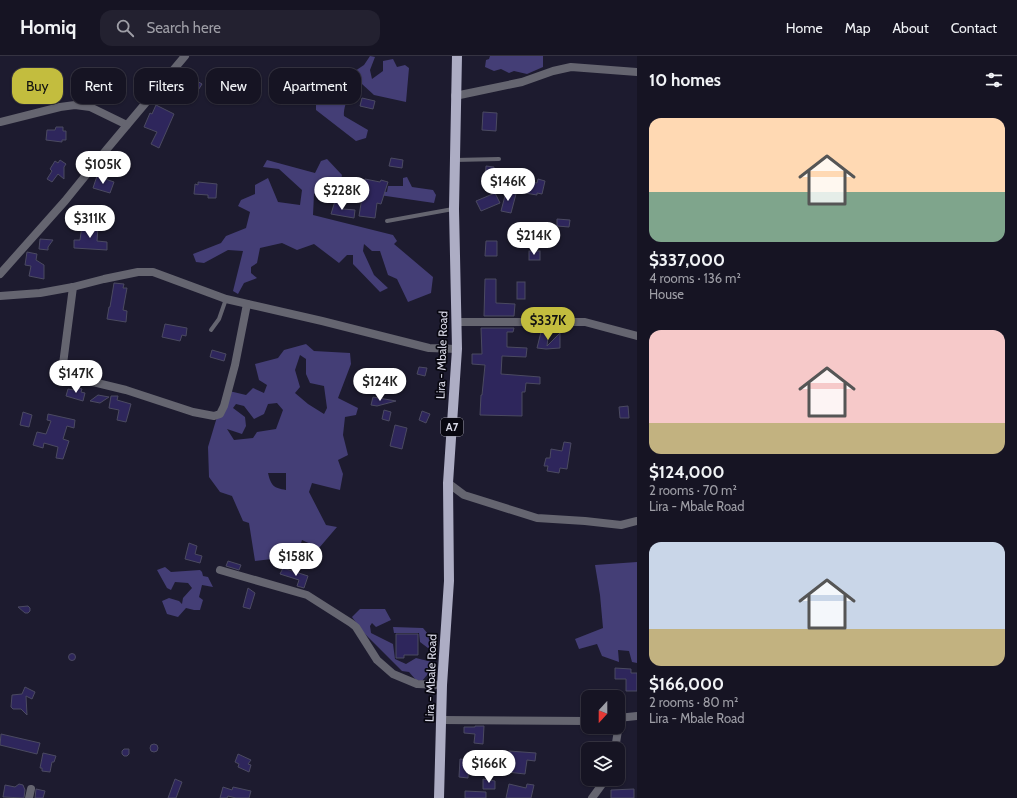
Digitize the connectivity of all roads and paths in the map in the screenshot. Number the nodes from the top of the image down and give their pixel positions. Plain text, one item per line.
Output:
1 (185, 56) edge
2 (457, 56) edge
3 (637, 72) edge
4 (455, 96) junction
5 (0, 122) edge
6 (127, 125) junction
7 (499, 159) dead end
8 (454, 160) junction
9 (454, 209) junction
10 (387, 221) dead end
11 (0, 274) edge
12 (74, 287) junction
13 (0, 296) edge
14 (226, 299) junction
15 (247, 304) junction
16 (457, 322) junction
17 (212, 330) dead end
18 (637, 336) edge
19 (457, 349) junction
20 (448, 483) junction
21 (637, 521) edge
22 (220, 570) dead end
23 (442, 685) junction
24 (637, 716) edge
25 (625, 717) edge
26 (442, 720) junction
27 (581, 721) edge
28 (601, 786) edge
29 (31, 789) dead end
30 (29, 798) edge
31 (439, 798) edge
32 (592, 798) edge

1 - 6 street
2 - 4 main road, Lira - Mbale Road / A7
3 - 4 street
4 - 8 main road, Lira - Mbale Road / A7
5 - 6 street
6 - 11 street
7 - 8 lane
8 - 9 main road, Lira - Mbale Road / A7
9 - 10 lane
9 - 16 main road, Lira - Mbale Road / A7
12 - 13 street
12 - 14 street
12 - 15 street
14 - 15 street
14 - 17 lane
15 - 19 street
16 - 18 street
16 - 19 main road, Lira - Mbale Road / A7
19 - 20 main road, Lira - Mbale Road / A7
20 - 21 street
20 - 23 main road, Lira - Mbale Road / A7
22 - 23 street
23 - 26 main road, Lira - Mbale Road / A7
24 - 25 street
26 - 27 street
26 - 31 main road, Lira - Mbale Road / A7
28 - 32 street
29 - 30 street

